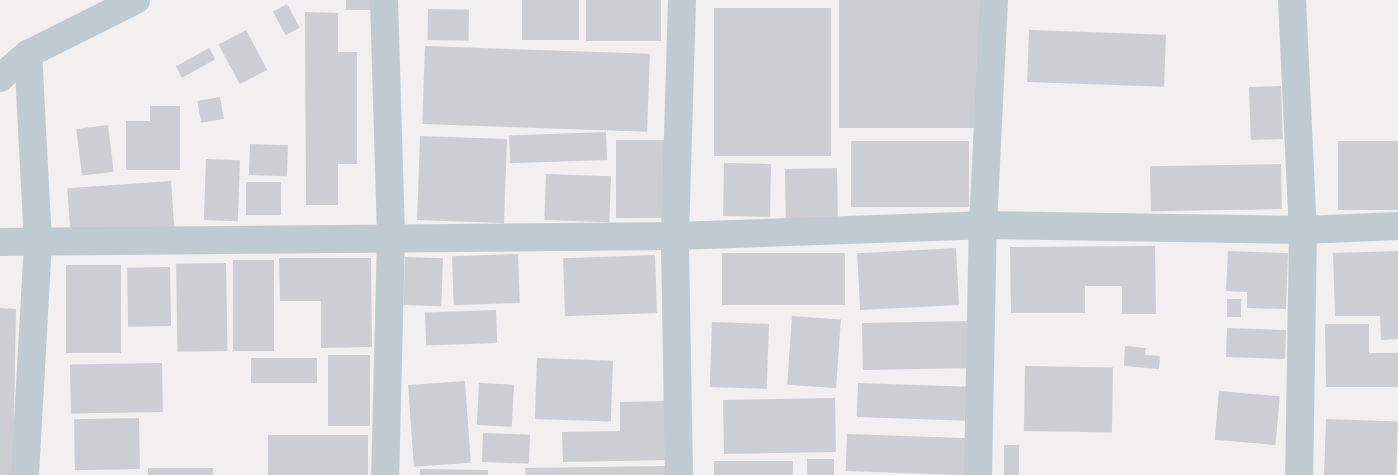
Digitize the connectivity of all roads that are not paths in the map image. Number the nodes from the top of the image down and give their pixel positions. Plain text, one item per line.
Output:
1 (136, 0) edge
2 (384, 0) edge
3 (682, 0) edge
4 (994, 0) edge
5 (1292, 0) edge
6 (28, 54) junction
7 (0, 78) edge
8 (983, 225) junction
9 (1398, 226) edge
10 (1303, 230) junction
11 (675, 236) junction
12 (391, 238) junction
13 (0, 242) edge
14 (38, 244) junction
15 (25, 475) edge
16 (385, 475) edge
17 (679, 475) edge
18 (978, 475) edge
19 (1299, 475) edge

1 - 6 street
2 - 12 street
3 - 11 street
4 - 8 street
5 - 10 street
6 - 7 street
6 - 14 street
8 - 10 street
8 - 11 street
8 - 18 street
9 - 10 street
10 - 19 street
11 - 12 street
11 - 17 street
12 - 14 street
12 - 16 street
13 - 14 street
14 - 15 street

